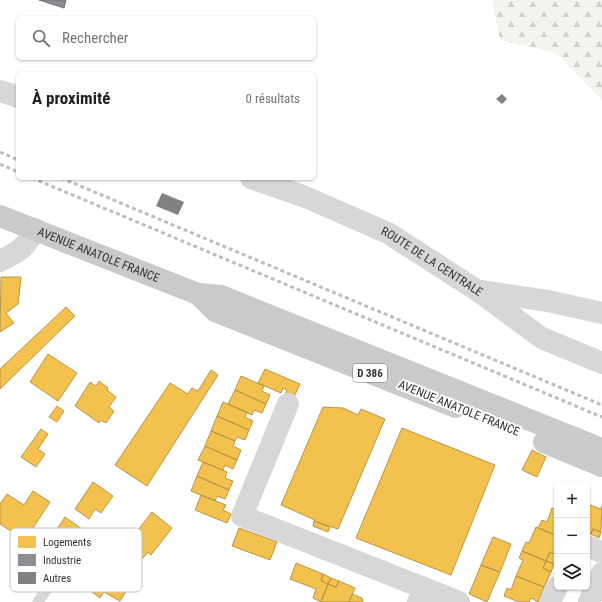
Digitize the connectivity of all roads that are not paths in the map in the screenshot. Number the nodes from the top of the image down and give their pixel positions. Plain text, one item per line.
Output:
1 (0, 91) edge
2 (16, 96) edge
3 (257, 180) edge
4 (0, 216) edge
5 (35, 229) junction
6 (0, 260) edge
7 (478, 291) junction
8 (602, 313) edge
9 (602, 363) edge
10 (288, 404) dead end
11 (546, 435) junction
12 (602, 449) edge
13 (602, 466) edge
14 (590, 547) edge
15 (602, 552) edge
16 (602, 573) edge
17 (556, 590) edge
18 (45, 592) edge
19 (421, 595) edge
20 (38, 602) edge
21 (460, 602) edge
22 (550, 602) edge
23 (589, 602) edge

1 - 2 street
3 - 7 street, ROUTE DE LA CENTRALE
4 - 5 main road, AVENUE ANATOLE FRANCE / D 386
5 - 6 street
5 - 11 main road, AVENUE ANATOLE FRANCE / D 386
7 - 8 street
7 - 9 street, ROUTE DE LA CENTRALE
10 - 19 street
11 - 12 main road, D 386
11 - 13 main road, D 386
14 - 15 street
16 - 23 street
17 - 22 street
18 - 20 lane
19 - 21 street

